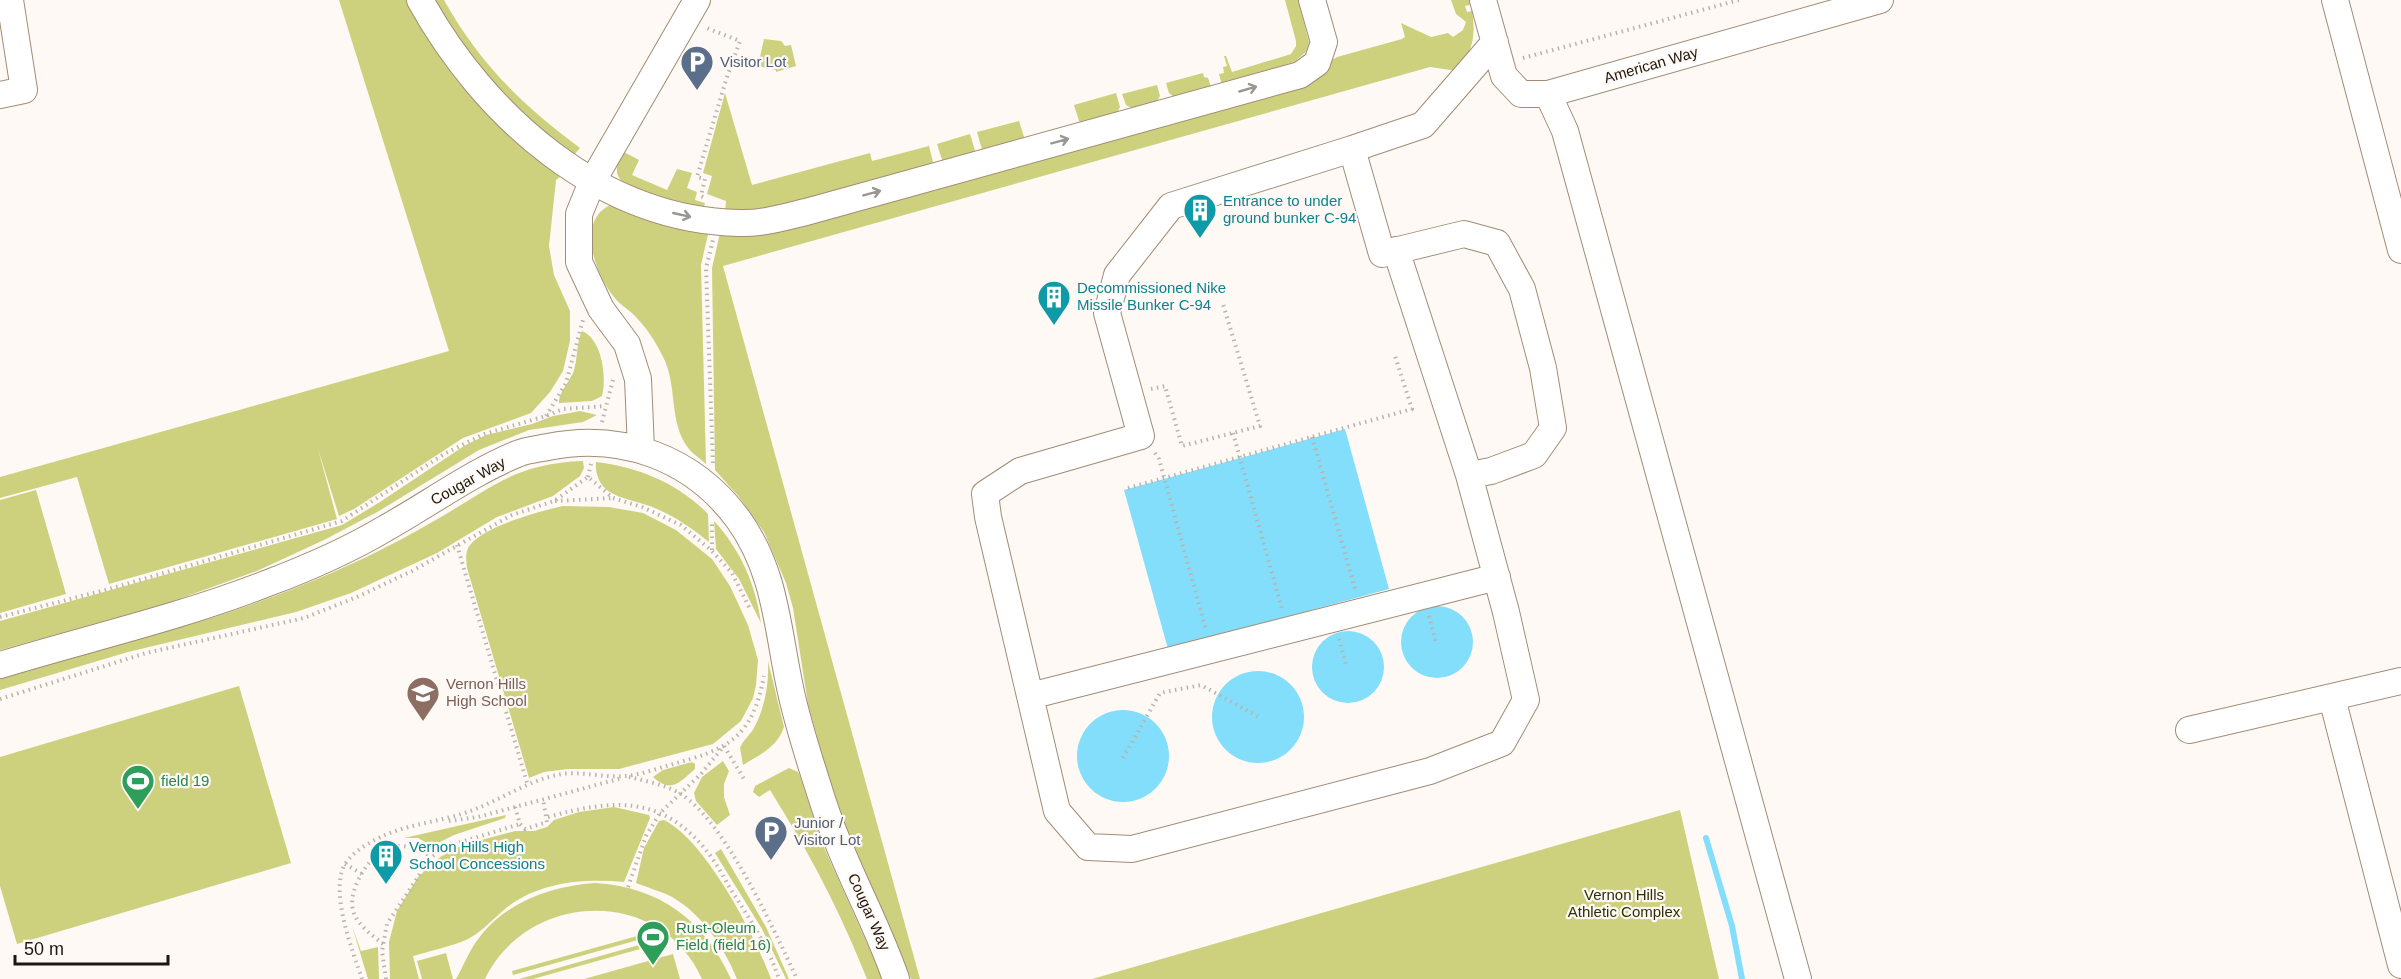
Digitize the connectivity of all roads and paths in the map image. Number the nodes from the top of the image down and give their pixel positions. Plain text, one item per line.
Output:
1 (10, 0) edge
2 (420, 0) edge
3 (1312, 0) edge
4 (1483, 0) edge
5 (1739, 0) edge
6 (1880, 0) edge
7 (2335, 0) edge
8 (698, 12) edge
9 (1498, 53) junction
10 (1548, 94) junction
11 (0, 95) edge
12 (1352, 149) junction
13 (592, 182) junction
14 (2396, 208) edge
15 (717, 222) junction
16 (1396, 250) junction
17 (2401, 250) edge
18 (1222, 301) dead end
19 (583, 319) dead end
20 (1394, 353) dead end
21 (1130, 395) junction
22 (606, 406) dead end
23 (546, 416) junction
24 (1233, 433) junction
25 (1141, 436) junction
26 (1312, 437) junction
27 (641, 449) junction
28 (1239, 457) junction
29 (1469, 475) junction
30 (1164, 478) junction
31 (1128, 488) dead end
32 (712, 490) junction
33 (613, 498) junction
34 (554, 501) junction
35 (457, 545) junction
36 (712, 550) junction
37 (1497, 577) junction
38 (1361, 611) junction
39 (752, 614) dead end
40 (0, 617) edge
41 (1333, 618) junction
42 (1288, 630) junction
43 (1210, 650) junction
44 (0, 665) edge
45 (764, 667) dead end
46 (1347, 668) dead end
47 (2401, 681) edge
48 (1030, 696) junction
49 (2332, 698) junction
50 (0, 699) edge
51 (1259, 717) dead end
52 (2189, 730) dead end
53 (724, 746) junction
54 (1123, 758) dead end
55 (627, 777) junction
56 (744, 779) dead end
57 (528, 786) junction
58 (681, 794) junction
59 (543, 799) junction
60 (515, 807) junction
61 (660, 813) junction
62 (548, 817) junction
63 (439, 822) junction
64 (520, 824) junction
65 (431, 857) junction
66 (345, 864) junction
67 (362, 874) junction
68 (628, 887) dead end
69 (383, 945) junction
70 (2401, 965) edge
71 (362, 979) edge
72 (386, 979) edge
73 (779, 979) edge
74 (797, 979) edge
75 (896, 979) edge
76 (1798, 979) edge

1 - 11 street
2 - 13 street
15 -> 3 street
4 - 9 street, American Way
5 - 9 path
6 - 10 street, American Way
7 - 14 street
8 - 13 street
8 - 15 path
9 - 10 street, American Way
9 - 12 street
10 - 76 street
12 - 16 street
12 - 21 street
13 -> 15 street
13 - 27 street
14 - 17 street
15 - 32 path
16 - 29 street
16 - 29 street
18 - 24 path
19 - 23 path
20 - 26 path
21 - 24 path
21 - 25 street
22 - 23 path
23 - 40 path
24 - 28 path
25 - 30 path
25 - 48 street
26 - 28 path
26 - 38 path
27 - 32 street, Cougar Way
27 - 44 street, Cougar Way
28 - 30 path
28 - 42 path
29 - 37 street
30 - 31 path
30 - 43 path
32 - 36 path
32 - 75 street, Cougar Way
33 - 34 path
33 - 34 path
33 - 36 path
34 - 35 path
35 - 50 path
35 - 57 path
36 - 39 path
37 - 38 street
37 - 48 street
38 - 41 street
41 - 42 street
41 - 46 path
42 - 43 street
43 - 48 street
45 - 53 path
47 - 49 street
49 - 52 street
49 - 70 street
51 - 54 path
53 - 55 path
53 - 56 path
53 - 58 path
55 - 57 path
55 - 58 path
55 - 59 path
57 - 63 path
58 - 61 path
58 - 74 path
59 - 60 path
59 - 62 path
60 - 63 path
60 - 64 path
61 - 62 path
61 - 68 path
61 - 73 path
62 - 64 path
63 - 66 path
64 - 65 path
65 - 67 path
65 - 69 path
66 - 67 path
66 - 71 path
67 - 69 path
69 - 72 path

